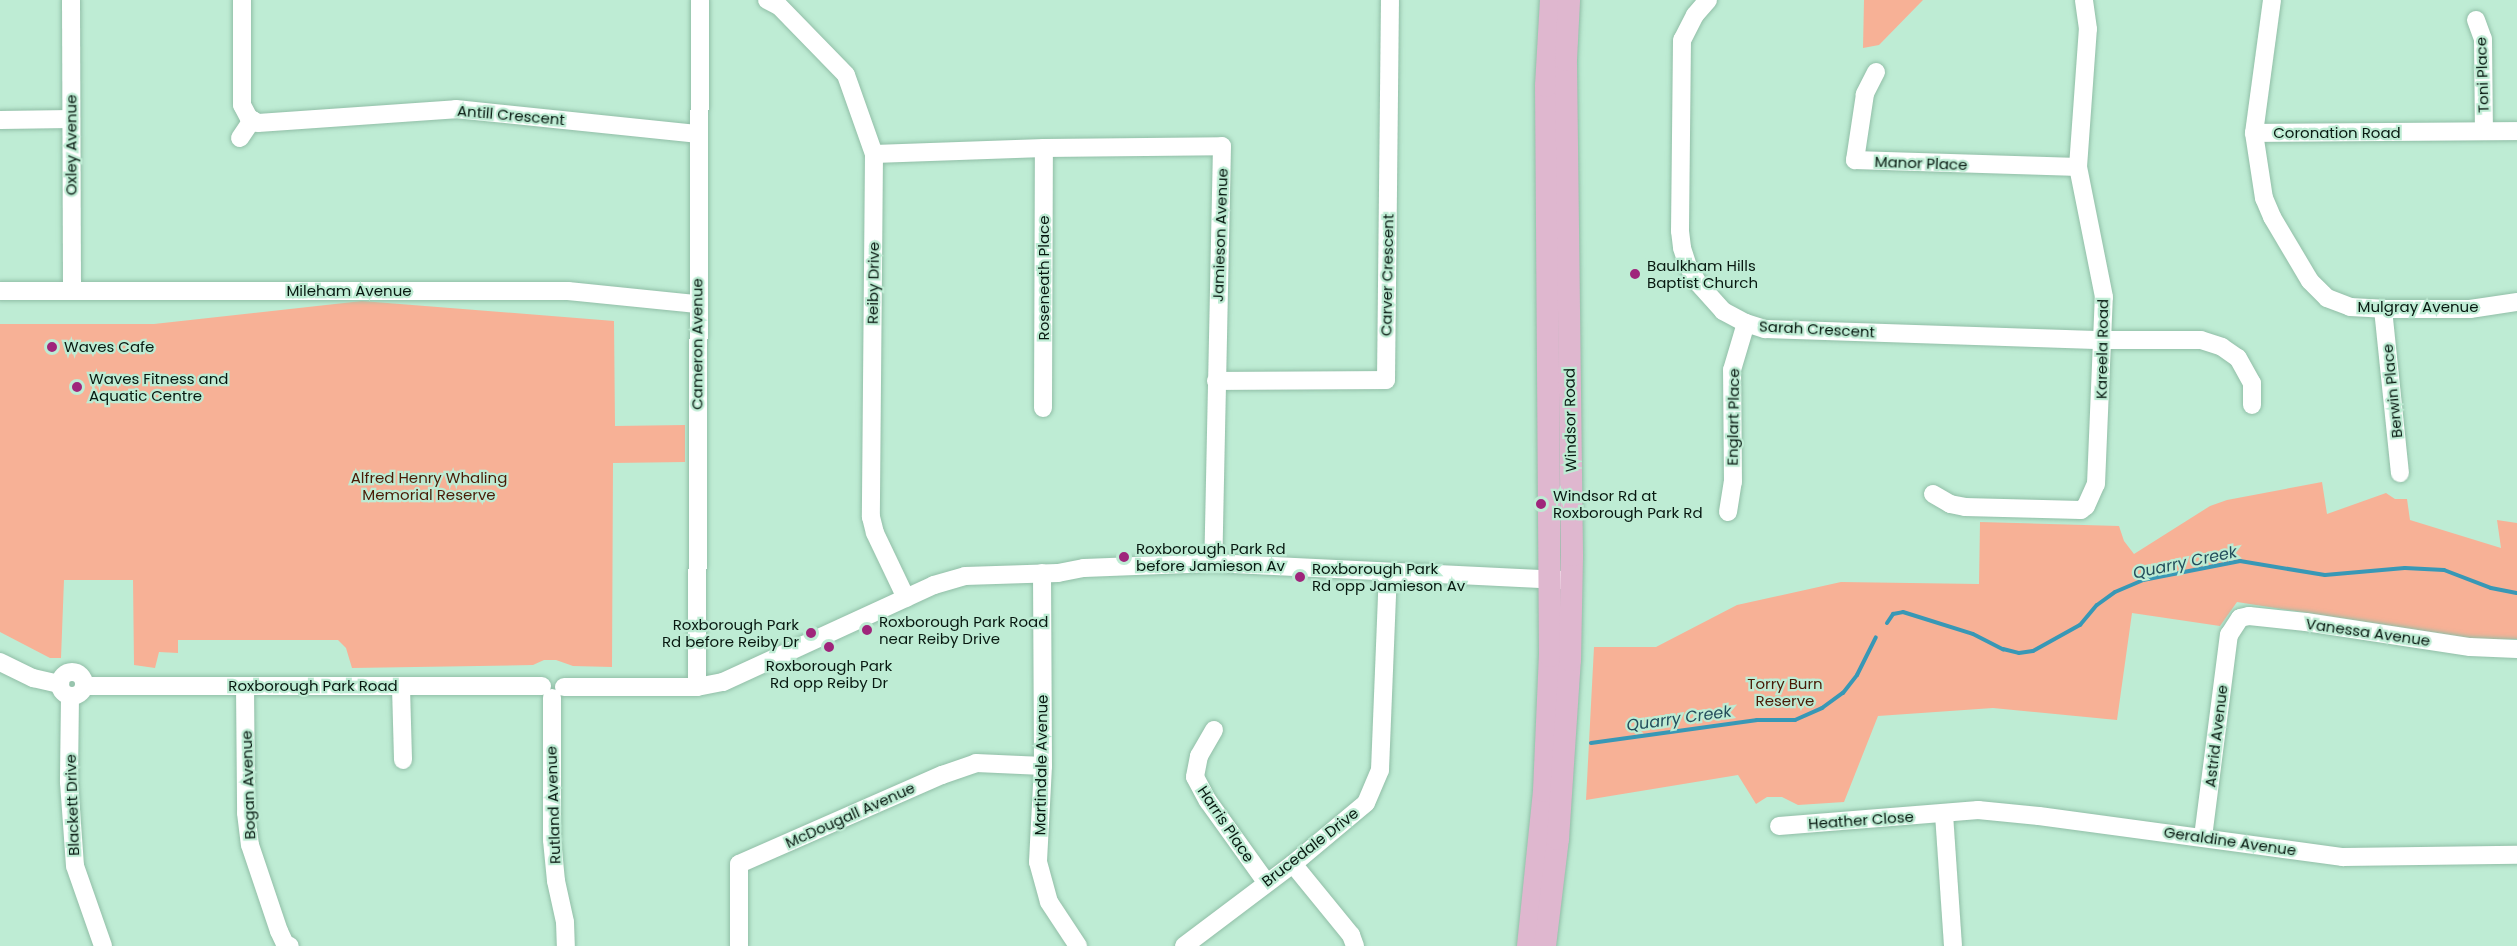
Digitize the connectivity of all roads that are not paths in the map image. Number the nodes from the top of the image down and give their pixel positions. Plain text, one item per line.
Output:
1 (71, 0) edge
2 (242, 0) edge
3 (700, 0) edge
4 (1390, 0) edge
5 (1551, 0) edge
6 (1569, 0) edge
7 (1708, 0) edge
8 (2084, 0) edge
9 (2272, 0) edge
10 (777, 2) edge
11 (2476, 20) dead end
12 (1876, 72) dead end
13 (70, 119) junction
14 (0, 120) edge
15 (252, 120) junction
16 (2484, 131) junction
17 (2517, 131) edge
18 (2254, 133) junction
19 (698, 134) junction
20 (240, 138) dead end
21 (1044, 148) junction
22 (874, 154) junction
23 (2078, 167) junction
24 (0, 291) edge
25 (72, 291) junction
26 (2517, 302) edge
27 (697, 304) junction
28 (2383, 309) junction
29 (1746, 323) junction
30 (2103, 340) junction
31 (1216, 381) junction
32 (2252, 405) dead end
33 (1043, 408) dead end
34 (2400, 474) dead end
35 (1933, 494) dead end
36 (1728, 512) dead end
37 (1213, 563) junction
38 (1042, 573) junction
39 (1388, 573) junction
40 (1561, 580) junction
41 (906, 598) junction
42 (2229, 635) joint
43 (2517, 649) edge
44 (0, 662) edge
45 (244, 686) junction
46 (401, 687) junction
47 (697, 687) junction
48 (72, 689) junction
49 (553, 691) junction
50 (1214, 730) dead end
51 (403, 760) dead end
52 (1043, 766) junction
53 (1944, 814) junction
54 (1779, 826) dead end
55 (2203, 837) junction
56 (2517, 855) edge
57 (1293, 864) junction
58 (1266, 882) junction
59 (103, 946) edge
60 (290, 946) edge
61 (566, 946) edge
62 (739, 946) edge
63 (1078, 946) edge
64 (1184, 946) edge
65 (1355, 946) edge
66 (1528, 946) edge
67 (1545, 946) edge
68 (1953, 946) edge

1 - 13 street, Oxley Avenue
2 - 15 street
3 - 19 street, Cameron Avenue
4 - 31 street, Carver Crescent
5 - 40 main road, Windsor Road
6 - 40 main road, Windsor Road
7 - 29 street, Sarah Crescent
8 - 23 street, Kareela Road
9 - 18 street, Coronation Road
10 - 22 street, Reiby Drive
11 - 16 street, Toni Place
12 - 23 street, Manor Place
13 - 14 street
13 - 25 street, Oxley Avenue
15 - 19 street, Antill Crescent
15 - 20 street
16 - 17 street, Coronation Road
16 - 18 street, Coronation Road
18 - 28 street, Mulgray Avenue
19 - 27 street, Cameron Avenue
21 - 22 street, Jamieson Avenue
21 - 31 street, Jamieson Avenue
21 - 33 street, Roseneath Place
22 - 41 street, Reiby Drive
23 - 30 street, Kareela Road
24 - 25 street, Mileham Avenue
25 - 27 street, Mileham Avenue
26 - 28 street, Mulgray Avenue
27 - 47 street, Cameron Avenue
28 - 34 street, Berwin Place
29 - 30 street, Sarah Crescent
29 - 36 street, Englart Place
30 - 32 street, Sarah Crescent
30 - 35 street, Kareela Road
31 - 37 street, Jamieson Avenue
37 - 38 street, Roxborough Park Road
37 - 39 street, Roxborough Park Road
38 - 41 street, Roxborough Park Road
38 - 52 street, Martindale Avenue
39 - 40 street, Roxborough Park Road
39 - 57 street, Brucedale Drive
40 - 66 main road, Windsor Road
40 - 67 main road, Windsor Road
41 - 47 street, Roxborough Park Road
42 - 43 street, Vanessa Avenue
42 - 55 street, Astrid Avenue
44 - 48 street, Roxborough Park Road
45 - 46 street, Roxborough Park Road
45 - 48 street, Roxborough Park Road
45 - 60 street, Bogan Avenue
46 - 49 street, Roxborough Park Road
46 - 51 street
47 - 49 street, Roxborough Park Road
48 - 59 street, Blackett Drive
49 - 61 street, Rutland Avenue
50 - 58 street, Harris Place
52 - 62 street, McDougall Avenue
52 - 63 street, Martindale Avenue
53 - 54 street, Heather Close
53 - 55 street, Geraldine Avenue
53 - 68 street
55 - 56 street, Geraldine Avenue
57 - 58 street, Brucedale Drive
57 - 65 street
58 - 64 street, Brucedale Drive

